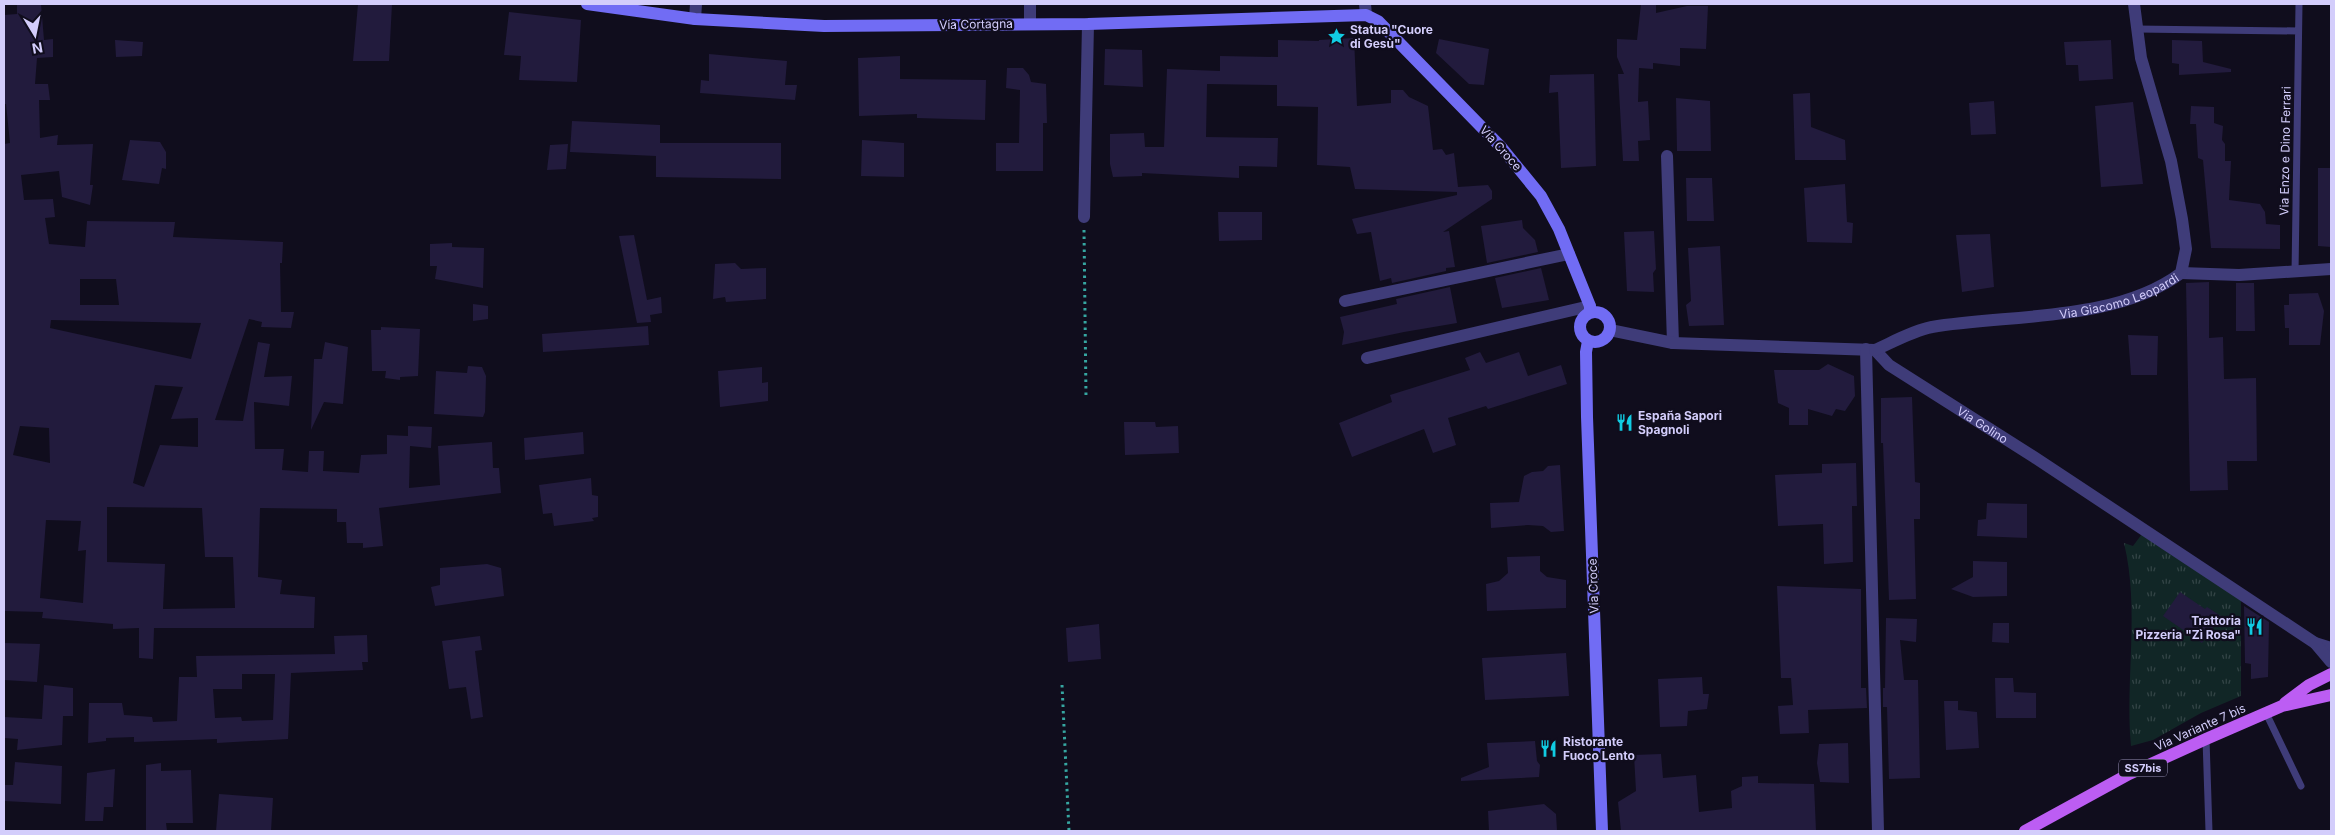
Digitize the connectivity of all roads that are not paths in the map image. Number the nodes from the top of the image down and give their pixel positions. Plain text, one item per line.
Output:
1 (587, 4) edge
2 (696, 4) edge
3 (1030, 4) edge
4 (2134, 4) edge
5 (2299, 4) edge
6 (1366, 9) edge
7 (695, 19) junction
8 (1030, 23) junction
9 (1088, 24) junction
10 (2137, 30) junction
11 (2298, 31) junction
12 (1667, 156) dead end
13 (1084, 217) road end
14 (1569, 254) junction
15 (2331, 269) edge
16 (2295, 272) junction
17 (2181, 273) junction
18 (1345, 301) dead end
19 (1590, 310) junction
20 (1610, 330) junction
21 (1588, 341) junction
22 (1673, 343) junction
23 (1871, 349) junction
24 (1366, 358) dead end
25 (2315, 642) junction
26 (2331, 648) edge
27 (2331, 662) edge
28 (2331, 674) edge
29 (2331, 695) edge
30 (2282, 706) junction
31 (2266, 713) junction
32 (2206, 739) junction
33 (2301, 786) dead end
34 (1602, 831) edge
35 (1878, 831) edge
36 (2025, 831) edge
37 (2209, 831) edge

1 - 7 street, Via Cortagna
2 - 7 street
3 - 8 street
4 - 10 street, Via Giacomo Leopardi
5 - 11 lane, Via Enzo e Dino Ferrari
6 - 9 street, Via Cortagna
6 - 14 street, Via Croce
7 - 8 street, Via Cortagna
8 - 9 street, Via Cortagna
9 - 13 street
10 - 11 lane
10 - 17 street, Via Giacomo Leopardi
11 - 16 lane, Via Enzo e Dino Ferrari
12 - 22 street
14 - 18 street
14 - 19 street, Via Croce
15 - 16 street
16 - 17 street
17 - 23 street, Via Giacomo Leopardi
19 - 20 street
19 - 21 street
19 - 24 street
20 - 21 street
20 - 22 street
21 - 34 street, Via Croce
22 - 23 street
23 - 25 street, Via Golino
23 - 35 street
25 - 26 street, Via Golino
25 - 27 street, Via Golino
28 - 30 main road, Via Variante 7 bis / SS7bis
29 - 30 main road, Via Variante 7 bis / SS7bis
30 - 31 main road, Via Variante 7 bis / SS7bis
31 - 32 main road, Via Variante 7 bis / SS7bis
31 - 33 lane
32 - 36 main road, Via Variante 7 bis / SS7bis
32 - 37 lane

